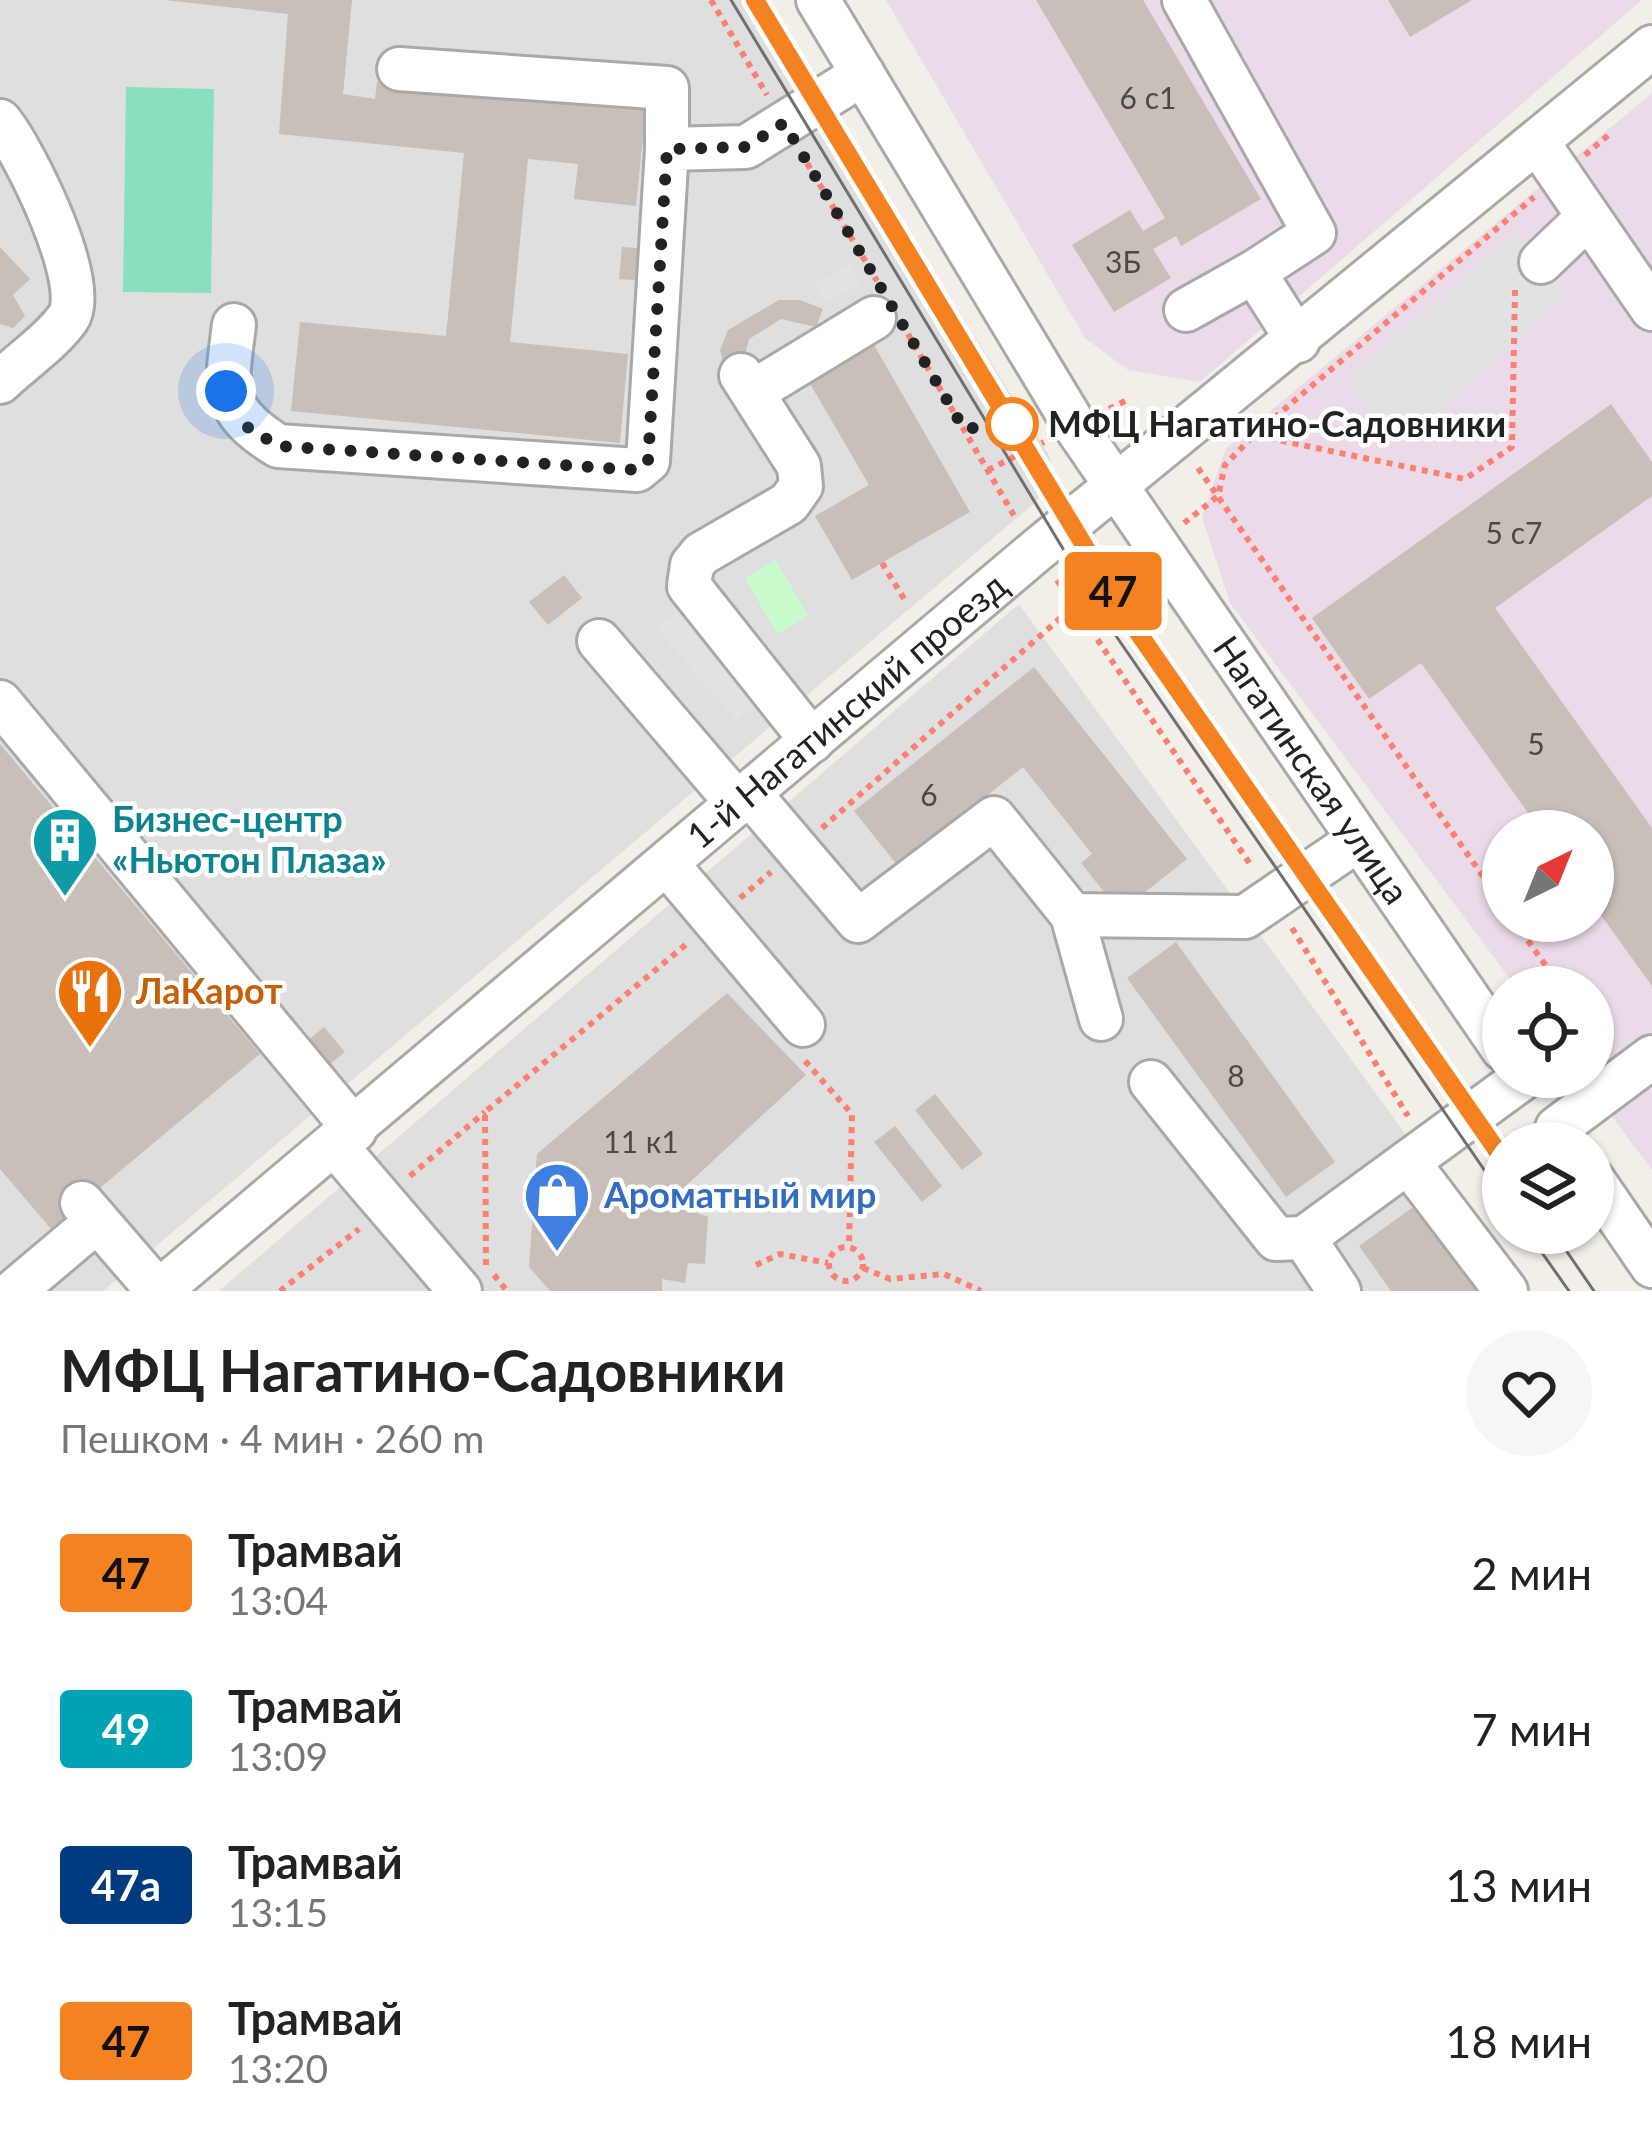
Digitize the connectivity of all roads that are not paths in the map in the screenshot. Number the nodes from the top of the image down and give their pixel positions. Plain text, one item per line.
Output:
1 (818, 0) edge
2 (1184, 0) edge
3 (1652, 47) edge
4 (399, 69) dead end
5 (863, 74) junction
6 (0, 121) edge
7 (667, 149) junction
8 (1549, 160) junction
9 (1588, 217) junction
10 (1254, 272) junction
11 (1528, 272) road end
12 (1652, 309) edge
13 (886, 310) road end
14 (1186, 310) dead end
15 (235, 325) dead end
16 (1298, 340) junction
17 (0, 382) edge
18 (1115, 486) junction
19 (599, 640) dead end
20 (0, 702) edge
21 (812, 742) junction
22 (744, 799) junction
23 (1358, 840) junction
24 (667, 864) junction
25 (1072, 915) junction
26 (1101, 1019) dead end
27 (1482, 1019) edge
28 (804, 1043) road end
29 (1652, 1057) edge
30 (1151, 1082) dead end
31 (1496, 1098) edge
32 (1577, 1122) edge
33 (346, 1138) junction
34 (1418, 1156) junction
35 (1614, 1211) edge
36 (1304, 1238) junction
37 (1652, 1266) edge
38 (473, 1278) edge
39 (14, 1291) edge
40 (159, 1291) edge
41 (1339, 1291) edge
42 (1506, 1291) edge

1 - 5 street, Нагатинская улица
2 - 10 street
3 - 8 street, 1-й Нагатинский проезд
4 - 7 street
5 - 7 street
5 - 18 street, Нагатинская улица
6 - 17 street
7 - 15 street
8 - 9 street
8 - 16 street, 1-й Нагатинский проезд
9 - 11 street
9 - 12 street
10 - 14 street
10 - 16 street
13 - 21 street
16 - 18 street, 1-й Нагатинский проезд
18 - 21 street, 1-й Нагатинский проезд
18 - 23 street, Нагатинская улица
19 - 22 street
20 - 33 street
21 - 22 street, 1-й Нагатинский проезд
22 - 24 street, 1-й Нагатинский проезд
22 - 25 street
23 - 25 street
23 - 27 street, Нагатинская улица
24 - 28 street
24 - 33 street, 1-й Нагатинский проезд
25 - 26 street
29 - 32 street
30 - 36 street
31 - 34 street
33 - 38 street
33 - 40 street, 1-й Нагатинский проезд
34 - 36 street
34 - 42 street
35 - 37 street
36 - 41 street
39 - 40 street

